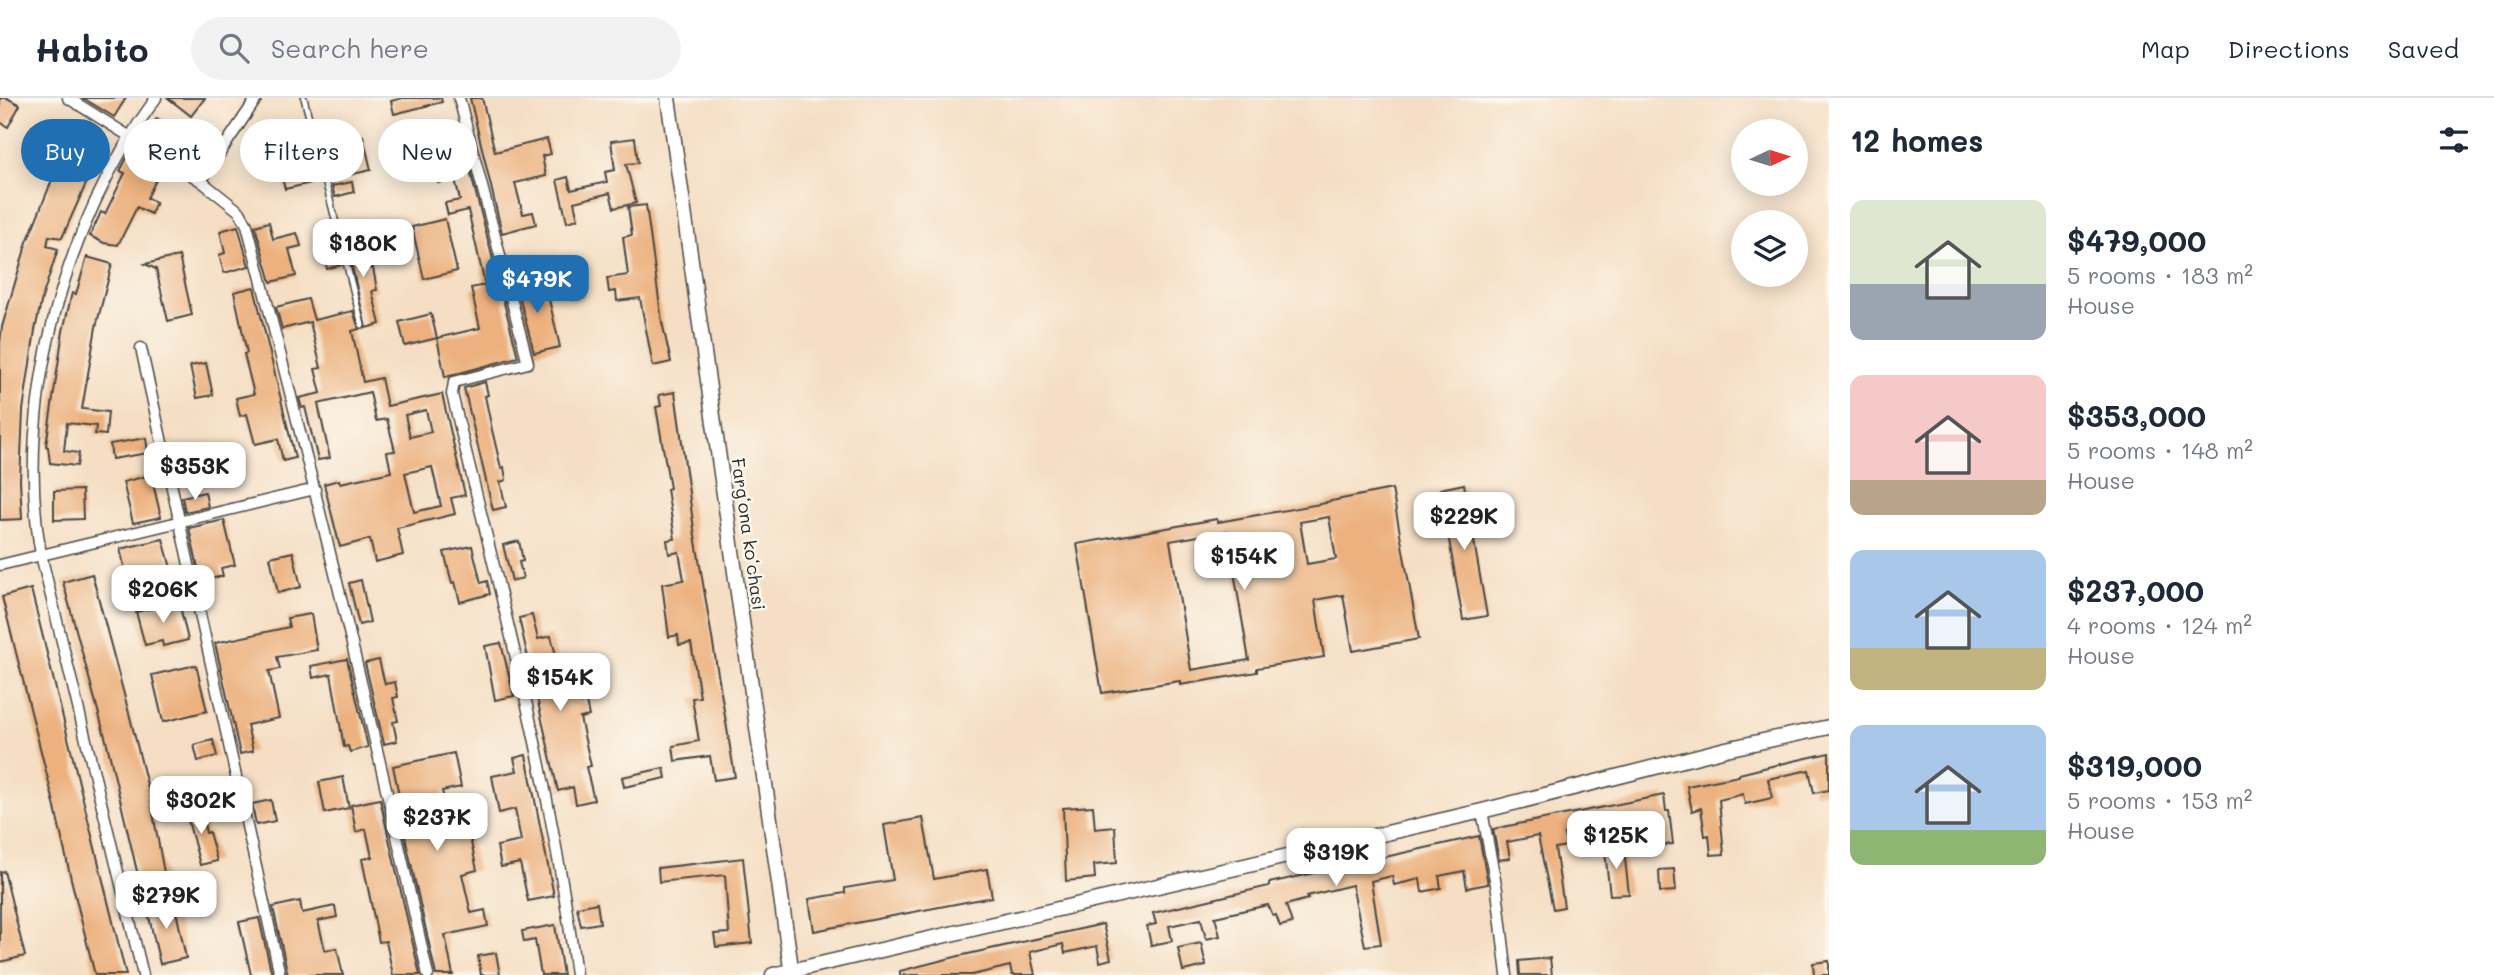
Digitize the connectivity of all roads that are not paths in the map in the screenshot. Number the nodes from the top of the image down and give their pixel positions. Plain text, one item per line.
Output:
1 (68, 98) edge
2 (156, 98) edge
3 (257, 98) edge
4 (304, 98) edge
5 (459, 98) edge
6 (668, 98) edge
7 (141, 119) edge
8 (124, 132) edge
9 (226, 144) edge
10 (124, 145) edge
11 (202, 182) edge
12 (362, 325) dead end
13 (141, 348) dead end
14 (315, 489) junction
15 (180, 522) junction
16 (41, 555) junction
17 (0, 565) edge
18 (1829, 727) edge
19 (1482, 811) junction
20 (792, 973) edge
21 (143, 975) edge
22 (280, 975) edge
23 (428, 975) edge
24 (576, 975) edge
25 (773, 975) edge
26 (1507, 975) edge

1 - 8 street
2 - 7 street
3 - 9 street
4 - 12 lane
5 - 24 street
6 - 20 street, Fargʻona koʻchasi
10 - 16 street
11 - 14 street
13 - 15 street
14 - 15 street
14 - 23 street
15 - 16 street
15 - 22 street
16 - 17 street
16 - 21 street
18 - 19 street
19 - 20 street
19 - 26 street
20 - 25 street

